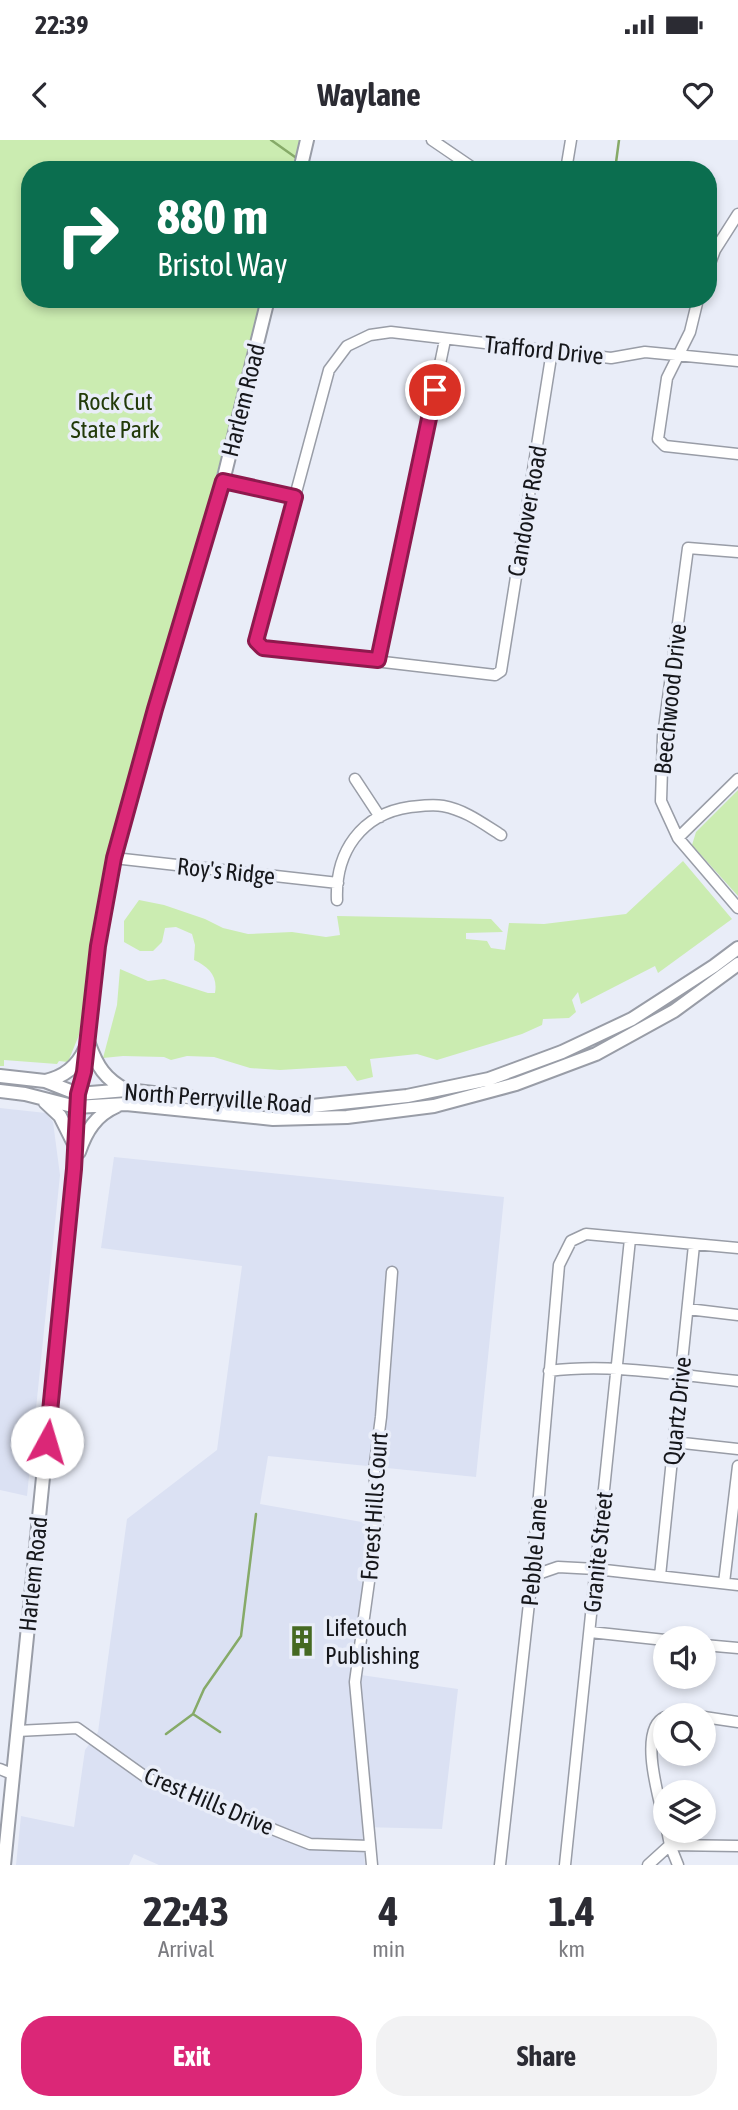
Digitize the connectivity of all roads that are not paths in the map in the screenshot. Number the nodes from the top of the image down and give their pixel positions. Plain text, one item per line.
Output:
1 (307, 140) edge
2 (432, 140) edge
3 (571, 140) edge
4 (302, 161) edge
5 (463, 161) edge
6 (568, 161) edge
7 (738, 214) edge
8 (717, 247) edge
9 (266, 308) edge
10 (696, 308) edge
11 (445, 340) junction
12 (552, 351) junction
13 (679, 355) junction
14 (738, 361) edge
15 (738, 454) edge
16 (223, 481) junction
17 (295, 497) junction
18 (738, 552) edge
19 (378, 660) junction
20 (355, 779) dead end
21 (738, 779) edge
22 (380, 817) junction
23 (501, 835) dead end
24 (678, 838) junction
25 (114, 858) junction
26 (338, 883) junction
27 (337, 900) dead end
28 (738, 908) edge
29 (738, 948) edge
30 (738, 964) edge
31 (88, 1042) junction
32 (0, 1076) edge
33 (45, 1081) junction
34 (127, 1090) junction
35 (0, 1091) edge
36 (25, 1094) junction
37 (78, 1094) junction
38 (126, 1104) junction
39 (76, 1107) junction
40 (74, 1169) junction
41 (630, 1238) junction
42 (694, 1245) junction
43 (738, 1248) edge
44 (392, 1272) dead end
45 (688, 1310) junction
46 (738, 1315) edge
47 (617, 1369) junction
48 (548, 1371) junction
49 (680, 1376) junction
50 (738, 1381) edge
51 (674, 1442) junction
52 (738, 1449) edge
53 (738, 1466) edge
54 (596, 1569) junction
55 (532, 1576) junction
56 (660, 1576) junction
57 (724, 1583) junction
58 (738, 1585) edge
59 (590, 1632) junction
60 (653, 1639) edge
61 (716, 1645) edge
62 (738, 1648) edge
63 (716, 1719) edge
64 (738, 1722) edge
65 (17, 1731) junction
66 (653, 1740) edge
67 (6, 1772) edge
68 (655, 1780) edge
69 (670, 1845) junction
70 (369, 1846) junction
71 (738, 1846) edge
72 (4, 1865) edge
73 (372, 1865) edge
74 (500, 1865) edge
75 (565, 1865) edge
76 (648, 1865) edge
77 (678, 1865) edge

1 - 4 main road
2 - 5 street
3 - 6 street
7 - 8 street
9 - 16 main road, Harlem Road
10 - 13 street
11 - 12 street, Trafford Drive
11 - 17 street, Trafford Drive
11 - 19 street
12 - 13 street, Trafford Drive
12 - 19 street, Candover Road
13 - 14 street, Trafford Drive
13 - 15 street
16 - 17 street
16 - 25 main road, Harlem Road
17 - 19 street
18 - 24 street, Beechwood Drive
20 - 22 street
21 - 24 street
22 - 23 street
22 - 26 street
24 - 28 street, Beechwood Drive
25 - 26 street, Roy's Ridge
25 - 31 main road, Harlem Road
26 - 27 street
29 - 34 main road, North Perryville Road
30 - 38 main road, North Perryville Road
31 - 33 main road
31 - 34 main road
31 - 37 main road, Harlem Road
32 - 33 main road, North Perryville Road
33 - 37 main road, North Perryville Road
34 - 37 main road, North Perryville Road
35 - 36 main road, North Perryville Road
36 - 39 main road, North Perryville Road
36 - 40 main road
37 - 39 main road, Harlem Road
38 - 39 main road, North Perryville Road
38 - 40 main road
39 - 40 main road, Harlem Road
40 - 65 main road, Harlem Road
41 - 42 street
41 - 47 street, Granite Street
41 - 48 street, Pebble Lane
42 - 43 street
42 - 45 street, Quartz Drive
44 - 70 street, Forest Hills Court
45 - 46 street
45 - 49 street, Quartz Drive
47 - 48 street
47 - 49 street
47 - 54 street, Granite Street
48 - 55 street, Pebble Lane
49 - 50 street
49 - 51 street, Quartz Drive
51 - 52 street
51 - 56 street, Quartz Drive
53 - 57 street
54 - 55 street
54 - 56 street
54 - 59 street, Granite Street
55 - 74 street, Pebble Lane
56 - 57 street
57 - 58 street
59 - 60 street
59 - 75 street, Granite Street
61 - 62 street
63 - 64 street
65 - 67 main road, Harlem Road
65 - 70 street, Crest Hills Drive
66 - 68 street
67 - 72 main road, Harlem Road
69 - 71 street
69 - 76 street
69 - 77 street
70 - 73 street, Forest Hills Court

